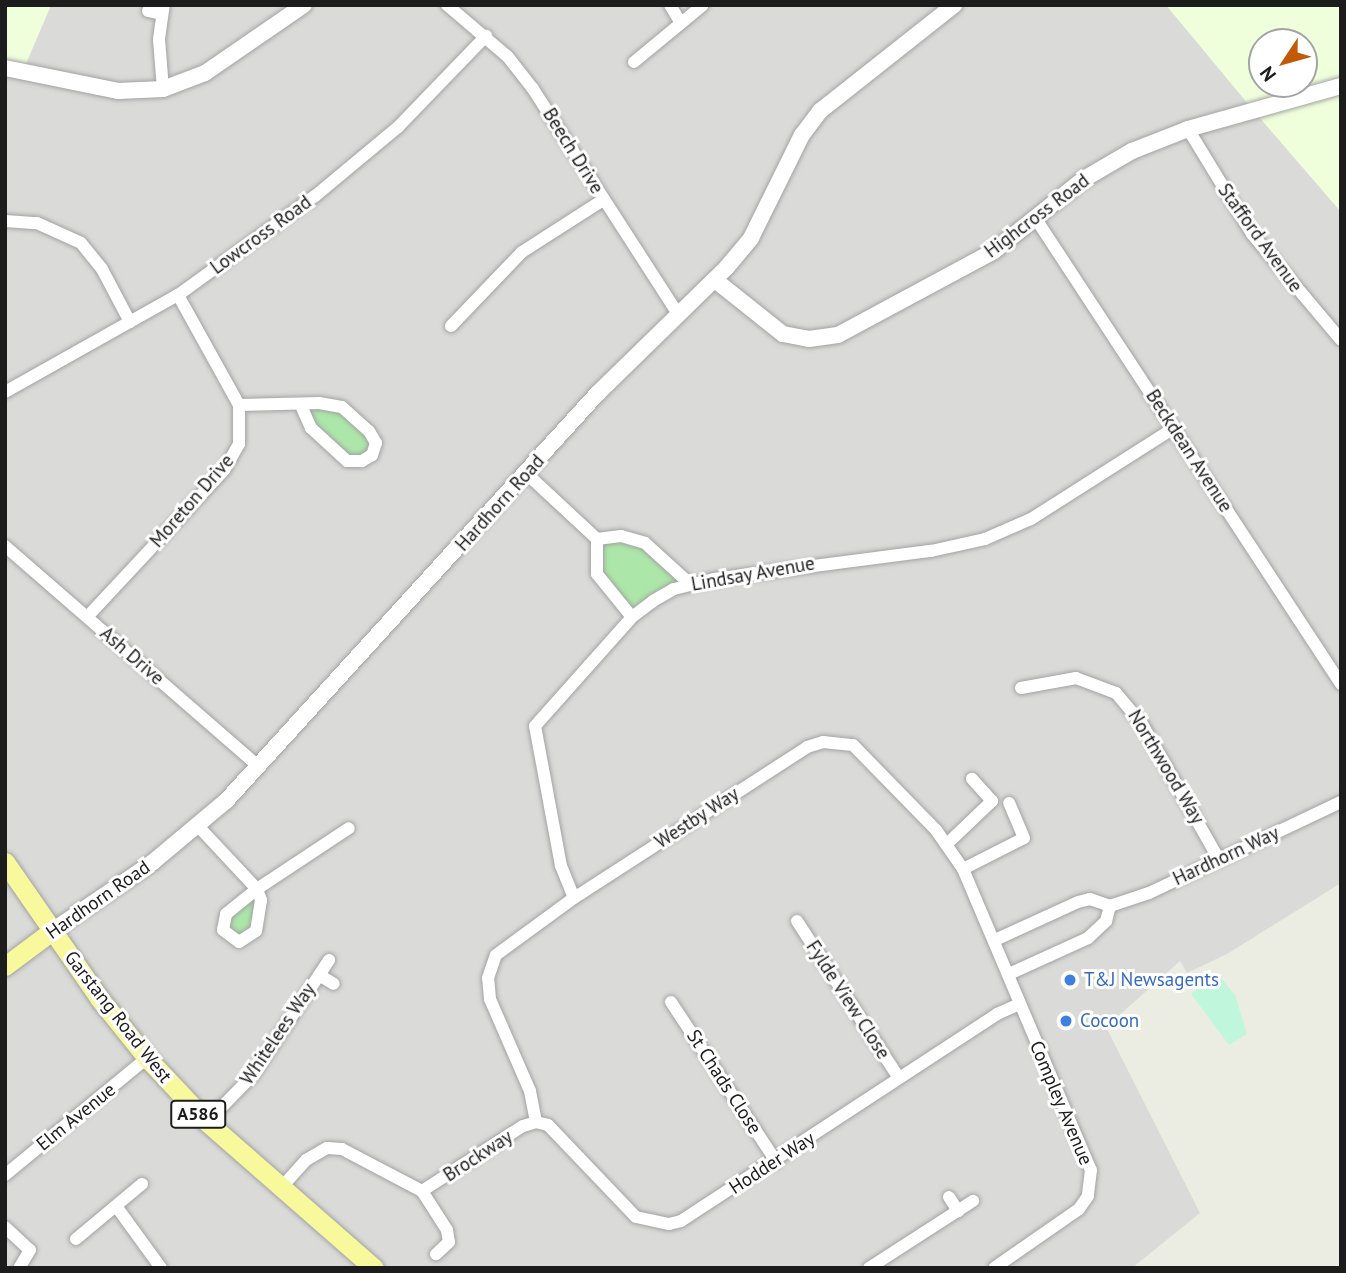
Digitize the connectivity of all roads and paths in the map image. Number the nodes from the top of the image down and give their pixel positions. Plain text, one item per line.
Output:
1 (304, 5) edge
2 (447, 5) edge
3 (670, 5) edge
4 (702, 5) edge
5 (954, 5) edge
6 (163, 10) edge
7 (148, 11) dead end
8 (681, 23) junction
9 (486, 36) junction
10 (634, 62) dead end
11 (5, 68) edge
12 (1341, 86) edge
13 (163, 89) junction
14 (1188, 129) junction
15 (603, 200) junction
16 (1037, 219) junction
17 (5, 221) edge
18 (715, 280) junction
19 (178, 295) junction
20 (678, 314) junction
21 (130, 322) junction
22 (451, 326) dead end
23 (1341, 340) edge
24 (5, 392) edge
25 (239, 405) junction
26 (302, 406) junction
27 (1174, 428) junction
28 (527, 474) junction
29 (597, 539) junction
30 (5, 546) edge
31 (690, 584) junction
32 (88, 617) junction
33 (632, 617) junction
34 (1338, 675) edge
35 (1021, 688) dead end
36 (258, 766) junction
37 (972, 779) dead end
38 (1341, 802) edge
39 (1009, 803) dead end
40 (198, 826) junction
41 (349, 828) dead end
42 (948, 843) junction
43 (1218, 858) junction
44 (5, 862) edge
45 (963, 869) junction
46 (573, 898) junction
47 (1110, 906) junction
48 (797, 921) dead end
49 (52, 932) junction
50 (995, 940) junction
51 (329, 960) dead end
52 (5, 966) edge
53 (1009, 974) junction
54 (319, 975) junction
55 (334, 984) dead end
56 (671, 1002) dead end
57 (1019, 1004) junction
58 (147, 1058) junction
59 (899, 1078) junction
60 (206, 1122) junction
61 (536, 1122) junction
62 (776, 1161) junction
63 (5, 1175) edge
64 (142, 1184) dead end
65 (280, 1189) junction
66 (422, 1191) junction
67 (949, 1197) dead end
68 (973, 1201) dead end
69 (116, 1206) junction
70 (958, 1211) junction
71 (5, 1227) edge
72 (76, 1240) dead end
73 (436, 1254) dead end
74 (19, 1268) edge
75 (161, 1268) edge
76 (374, 1268) edge
77 (869, 1268) edge
78 (994, 1268) edge

1 - 13 street
2 - 9 street, Beech Drive
3 - 8 street
4 - 8 street
5 - 18 street, Hardhorn Road
6 - 7 street
6 - 13 street
8 - 10 street
9 - 15 street, Beech Drive
9 - 19 street, Lowcross Road
11 - 13 street
12 - 14 street, Highcross Road
14 - 16 street, Highcross Road
14 - 23 street, Stafford Avenue
15 - 20 street, Beech Drive
15 - 22 street
16 - 18 street, Highcross Road
16 - 27 street, Beckdean Avenue
17 - 21 street
18 - 20 street, Hardhorn Road
19 - 21 street, Lowcross Road
19 - 25 street, Moreton Drive
20 - 28 street, Hardhorn Road
21 - 24 street, Lowcross Road
25 - 26 street
25 - 32 street, Moreton Drive
26 - 26 street
27 - 31 street, Lindsay Avenue
27 - 34 street, Beckdean Avenue
28 - 29 street
28 - 36 street, Hardhorn Road
29 - 31 street
29 - 33 street
30 - 32 street, Ash Drive
31 - 33 street, Lindsay Avenue
32 - 36 street, Ash Drive
33 - 46 street, Lindsay Avenue
35 - 43 street, Northwood Way
36 - 40 street, Hardhorn Road
37 - 42 street
38 - 43 street, Hardhorn Way
39 - 45 street
40 - 41 street
40 - 49 street, Hardhorn Road
42 - 45 street, Westby Way
42 - 46 street, Westby Way
43 - 47 street, Hardhorn Way
44 - 49 main road, A586
45 - 50 street, Westby Way
46 - 61 street, Westby Way
47 - 50 street
47 - 53 street
48 - 59 street, Fylde View Close
49 - 52 main road, Hardhorn Road
49 - 58 main road, Garstang Road West / A586
50 - 53 street, Compley Avenue
51 - 54 street, Whitelees Way
53 - 57 street, Compley Avenue
54 - 55 street, Whitelees Way
54 - 60 street, Whitelees Way
56 - 62 street, St Chads Close
57 - 59 street, Hodder Way
57 - 78 street, Compley Avenue
58 - 60 main road, Garstang Road West / A586
58 - 63 street, Elm Avenue
59 - 62 street, Hodder Way
60 - 65 main road, Garstang Road West / A586
61 - 62 street, Hodder Way
61 - 66 street, Brockway
64 - 69 street
65 - 66 street, Brockway
65 - 76 main road, Garstang Road West / A586
66 - 73 street, Brockway
67 - 70 street
68 - 70 street
69 - 72 street
69 - 75 street
70 - 77 street
71 - 74 street

